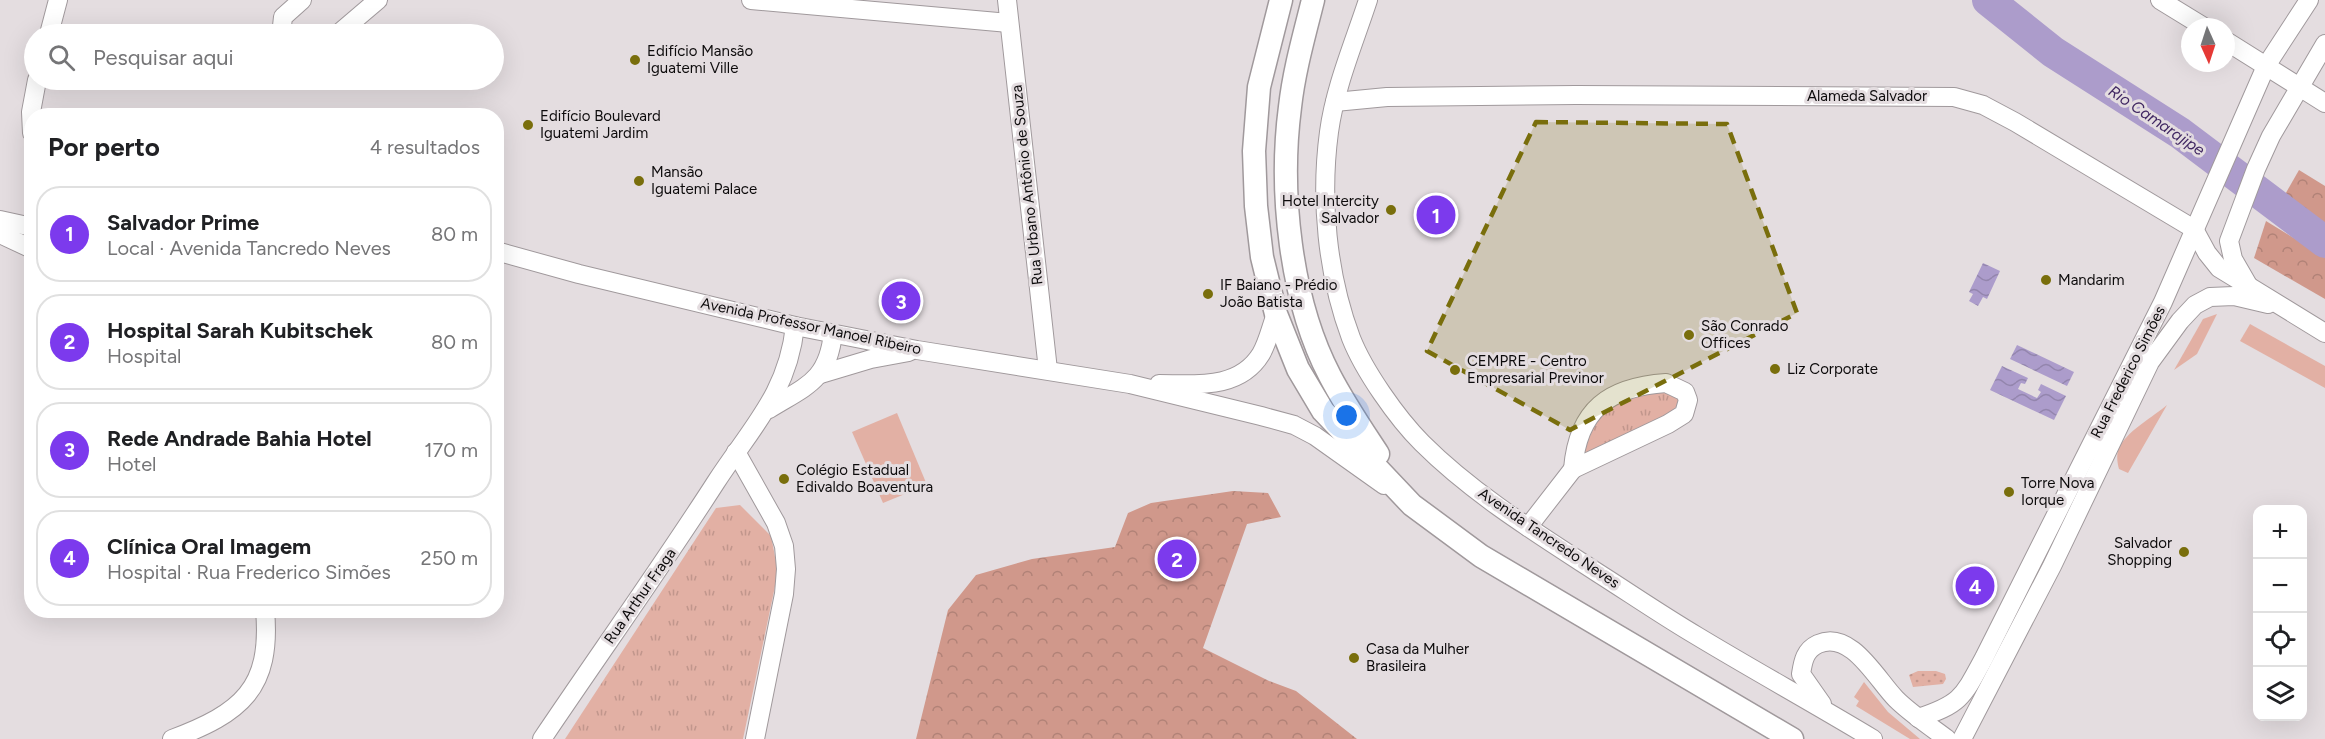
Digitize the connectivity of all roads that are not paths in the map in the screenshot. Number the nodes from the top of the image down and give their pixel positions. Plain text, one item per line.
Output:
1 (58, 0) edge
2 (302, 0) edge
3 (378, 0) edge
4 (751, 0) edge
5 (1007, 0) edge
6 (1281, 0) edge
7 (1313, 0) edge
8 (1368, 0) edge
9 (2160, 0) edge
10 (2309, 0) edge
11 (916, 8) edge
12 (2189, 18) edge
13 (1009, 23) junction
14 (52, 24) edge
15 (282, 24) edge
16 (350, 24) edge
17 (2325, 44) edge
18 (2235, 47) edge
19 (2266, 66) junction
20 (2299, 87) junction
21 (35, 90) edge
22 (1335, 102) junction
23 (2325, 103) edge
24 (32, 108) edge
25 (0, 220) edge
26 (24, 226) edge
27 (2194, 230) junction
28 (24, 233) edge
29 (5, 237) edge
30 (24, 245) edge
31 (504, 253) edge
32 (2248, 286) junction
33 (2163, 302) junction
34 (2281, 307) junction
35 (1276, 314) junction
36 (795, 326) junction
37 (833, 333) junction
38 (2325, 333) edge
39 (917, 350) junction
40 (2150, 362) junction
41 (1048, 370) junction
42 (821, 374) junction
43 (1130, 384) junction
44 (768, 409) junction
45 (736, 452) junction
46 (1573, 469) junction
47 (1412, 505) junction
48 (2061, 505) junction
49 (1528, 527) junction
50 (2052, 566) junction
51 (265, 618) edge
52 (1829, 713) junction
53 (1918, 718) junction
54 (172, 739) edge
55 (542, 739) edge
56 (755, 739) edge
57 (1792, 739) edge
58 (1873, 739) edge
59 (1947, 739) edge
60 (1962, 739) edge

1 - 14 street
2 - 15 street
3 - 16 street
4 - 11 street
5 - 13 street, Rua Urbano Antônio de Souza
6 - 35 main road
7 - 47 main road
8 - 22 street, Avenida Tancredo Neves
9 - 12 street
10 - 19 street, Rua Frederico Simões
11 - 13 street
13 - 41 street, Rua Urbano Antônio de Souza
17 - 20 street
18 - 19 street
19 - 20 street
19 - 27 street, Rua Frederico Simões
20 - 23 street
20 - 32 street
21 - 24 street
22 - 27 street, Alameda Salvador
22 - 49 street, Avenida Tancredo Neves
25 - 26 street
27 - 32 street
27 - 33 street, Rua Frederico Simões
28 - 29 street
29 - 30 street
31 - 36 street, Avenida Professor Manoel Ribeiro
32 - 34 street
33 - 40 street
33 - 48 street, Rua Frederico Simões
34 - 38 street
34 - 40 street, Rua Frederico Simões
35 - 43 street, Avenida Professor Manoel Ribeiro
35 - 47 main road
36 - 37 street, Avenida Professor Manoel Ribeiro
36 - 44 street, Rua Arthur Fraga
37 - 39 street, Avenida Professor Manoel Ribeiro
37 - 42 street
39 - 41 street, Avenida Professor Manoel Ribeiro
39 - 42 street, Rua Arthur Fraga
40 - 50 street, Rua Frederico Simões
41 - 43 street, Avenida Professor Manoel Ribeiro
42 - 44 street, Rua Arthur Fraga
43 - 47 street, Avenida Professor Manoel Ribeiro
44 - 45 street, Rua Arthur Fraga
45 - 55 street, Rua Arthur Fraga
45 - 56 street
46 - 46 street
46 - 49 street
47 - 57 main road
48 - 50 street
48 - 53 street, Rua Frederico Simões
49 - 52 street, Avenida Tancredo Neves
50 - 60 street, Rua Frederico Simões
51 - 54 street
52 - 53 street
52 - 58 street, Avenida Tancredo Neves
53 - 59 street

